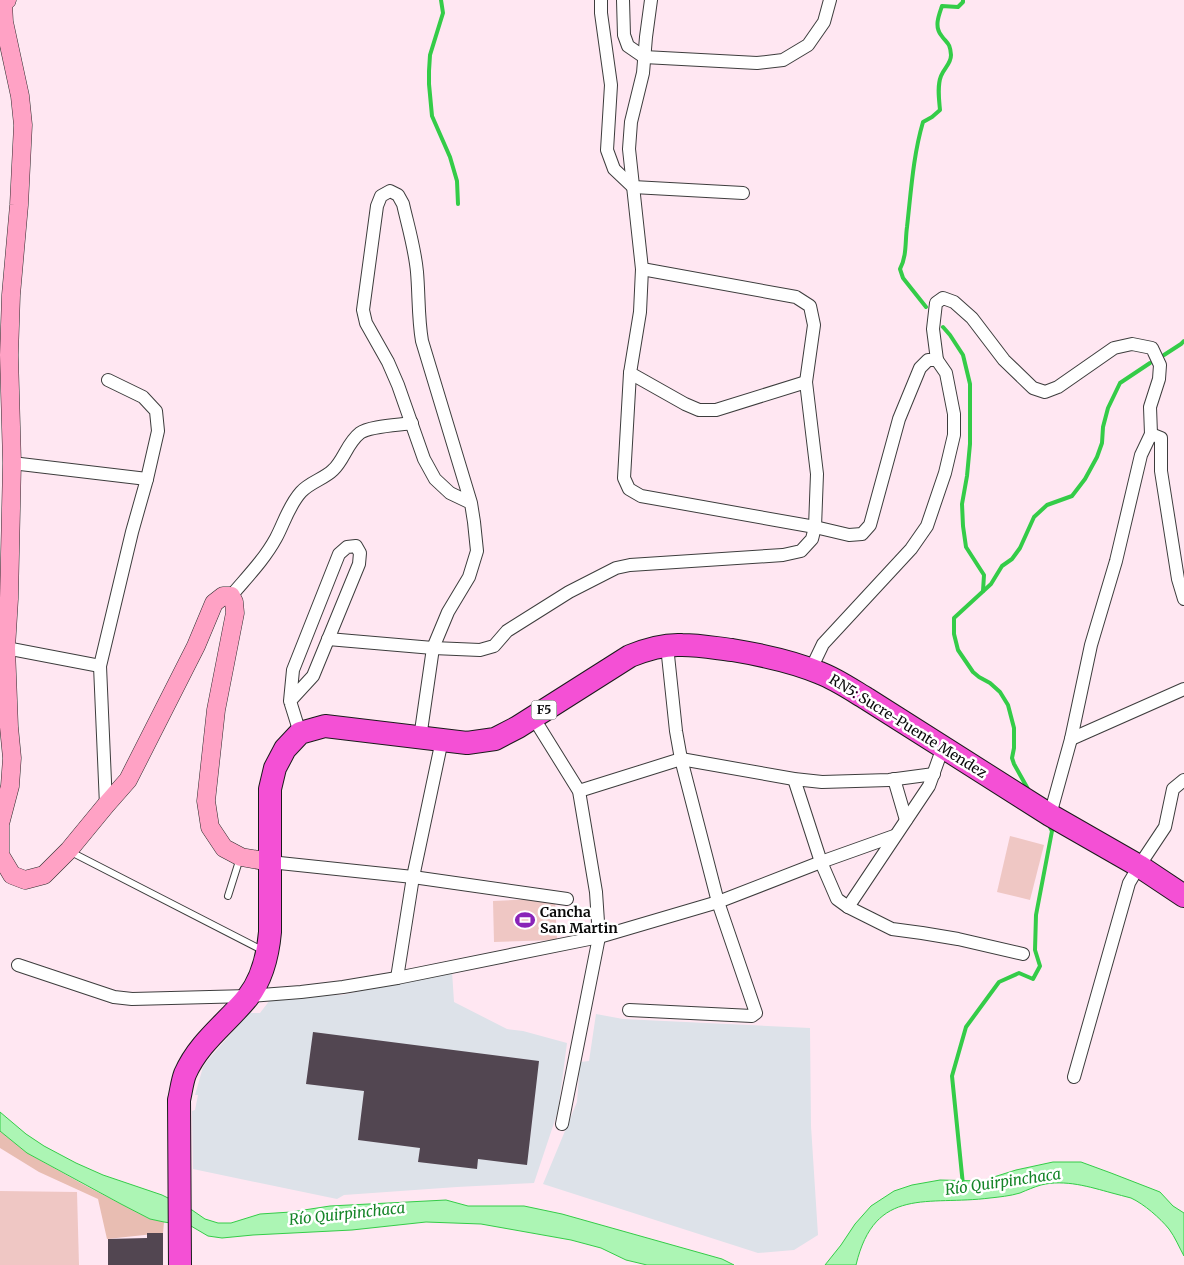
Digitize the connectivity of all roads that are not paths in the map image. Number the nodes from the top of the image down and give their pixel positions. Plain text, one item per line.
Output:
1 (7, 0) edge
2 (601, 0) edge
3 (623, 0) edge
4 (650, 0) edge
5 (830, 0) edge
6 (644, 57) junction
7 (633, 187) junction
8 (743, 193) dead end
9 (642, 269) junction
10 (937, 360) junction
11 (630, 373) junction
12 (108, 380) dead end
13 (806, 382) junction
14 (412, 423) junction
15 (1151, 434) junction
16 (12, 462) junction
17 (147, 479) junction
18 (470, 503) junction
19 (815, 526) junction
20 (231, 596) junction
21 (1184, 599) edge
22 (328, 639) junction
23 (667, 646) junction
24 (6, 648) junction
25 (433, 648) junction
26 (100, 666) junction
27 (811, 670) junction
28 (1184, 689) edge
29 (290, 701) junction
30 (534, 717) junction
31 (300, 733) junction
32 (420, 738) junction
33 (1071, 739) junction
34 (442, 740) junction
35 (943, 747) junction
36 (681, 759) junction
37 (934, 774) junction
38 (794, 779) junction
39 (894, 779) junction
40 (1184, 780) edge
41 (579, 791) junction
42 (106, 805) junction
43 (1050, 815) junction
44 (906, 820) junction
45 (894, 836) junction
46 (69, 850) junction
47 (241, 857) junction
48 (270, 862) junction
49 (821, 862) junction
50 (1139, 866) junction
51 (413, 877) junction
52 (228, 896) dead end
53 (1184, 896) edge
54 (566, 899) dead end
55 (718, 902) junction
56 (848, 907) junction
57 (598, 937) junction
58 (268, 953) junction
59 (1023, 954) dead end
60 (18, 965) dead end
61 (397, 978) junction
62 (249, 996) junction
63 (629, 1010) dead end
64 (1074, 1078) dead end
65 (562, 1124) dead end
66 (180, 1265) edge

1 - 16 street
2 - 7 street
3 - 6 street
4 - 6 street
5 - 6 street
6 - 7 street
7 - 8 street
7 - 9 street
9 - 11 street
9 - 13 street
10 - 15 street
10 - 19 street
10 - 27 street
11 - 13 street
11 - 19 street
12 - 17 street
13 - 19 street
14 - 18 street
14 - 18 street
14 - 20 street
15 - 21 street
15 - 33 street
16 - 17 street
16 - 24 street
17 - 26 street
18 - 25 street
19 - 25 street
20 - 42 street
20 - 47 street
22 - 25 street
22 - 29 street
22 - 29 street
23 - 27 highway, RN5: Sucre-Puente Mendez / F5
23 - 30 highway, RN5: Sucre-Puente Mendez / F5
23 - 36 street
24 - 26 street
24 - 46 street
25 - 32 street
26 - 42 street
27 - 35 highway, RN5: Sucre-Puente Mendez / F5
28 - 33 street
29 - 31 street
30 - 34 highway, RN5: Sucre-Puente Mendez / F5
30 - 41 street
31 - 32 highway, RN5: Sucre-Puente Mendez / F5
31 - 48 highway
32 - 34 highway, RN5: Sucre-Puente Mendez / F5
33 - 43 street
34 - 51 street
35 - 37 street
35 - 43 highway, RN5: Sucre-Puente Mendez / F5
36 - 38 street
36 - 41 street
36 - 55 street
37 - 39 street
37 - 44 street
38 - 39 street
38 - 49 street
39 - 44 street
40 - 50 street
41 - 57 street
42 - 46 street
43 - 50 highway, RN5: Sucre-Puente Mendez / F5
44 - 45 street
45 - 49 street
45 - 56 street
46 - 58 lane
47 - 48 street
47 - 52 lane
48 - 51 street
48 - 58 highway
49 - 55 street
49 - 56 street
50 - 53 highway, RN5: Sucre-Puente Mendez / F5
50 - 64 street
51 - 54 street
51 - 61 street
55 - 57 street
55 - 63 street
56 - 59 street
57 - 61 street
57 - 65 street
58 - 62 highway
60 - 62 street
61 - 62 street
62 - 66 highway

